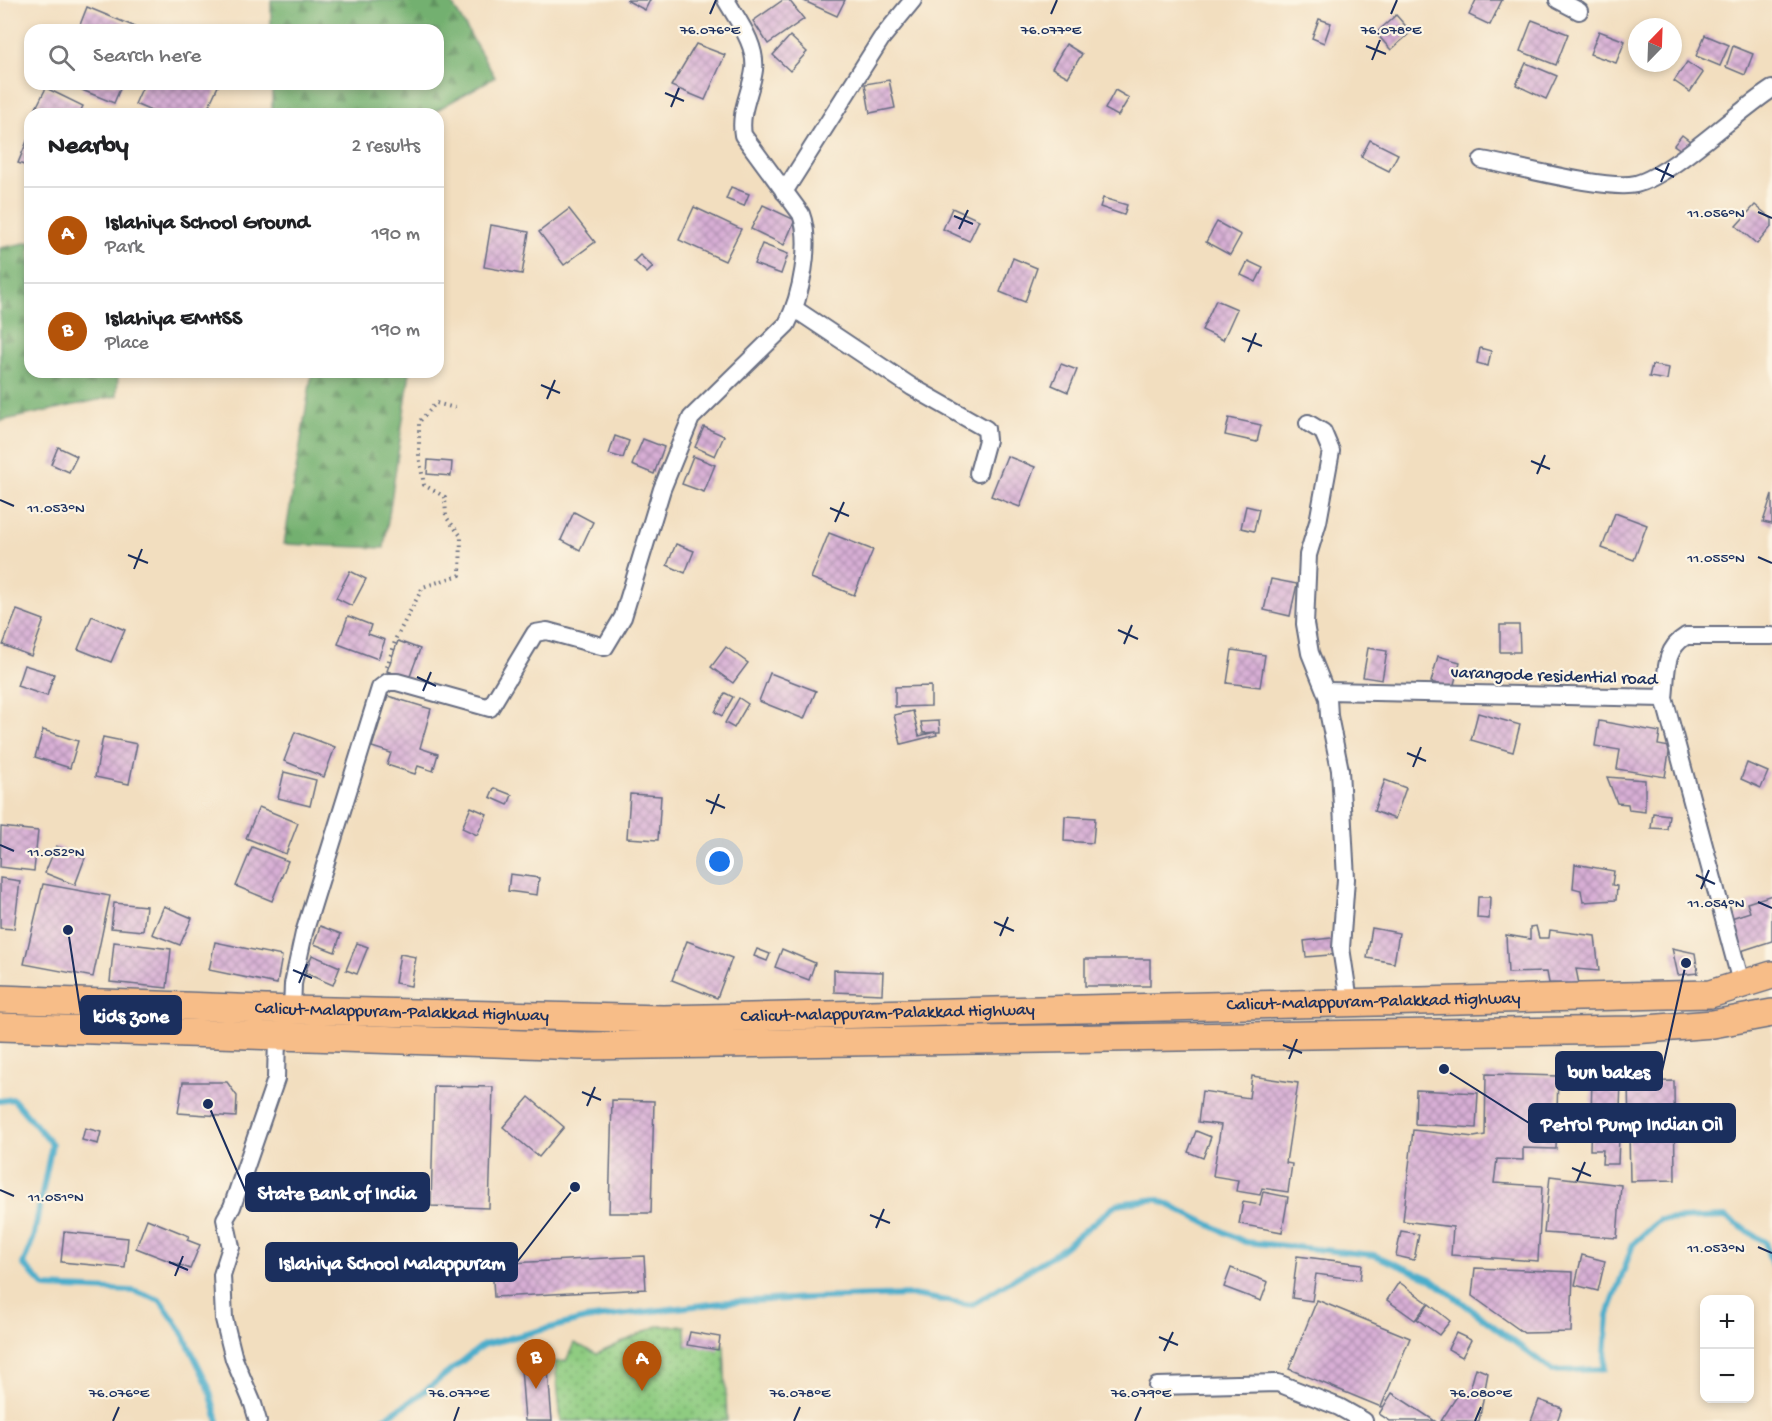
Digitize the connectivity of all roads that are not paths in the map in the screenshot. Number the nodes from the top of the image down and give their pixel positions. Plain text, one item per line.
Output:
1 (726, 0) edge
2 (912, 0) edge
3 (1558, 0) edge
4 (1579, 11) dead end
5 (1772, 89) edge
6 (1482, 160) dead end
7 (784, 192) junction
8 (795, 309) junction
9 (1308, 423) dead end
10 (978, 473) dead end
11 (1772, 636) edge
12 (1326, 691) junction
13 (1664, 698) junction
14 (1772, 975) edge
15 (1742, 986) junction
16 (0, 999) edge
17 (1349, 1001) junction
18 (292, 1010) junction
19 (1772, 1013) edge
20 (0, 1027) edge
21 (278, 1036) junction
22 (1157, 1386) dead end
23 (258, 1421) edge
24 (1364, 1421) edge

1 - 7 street
2 - 7 street
3 - 4 street
5 - 6 street
7 - 8 street
8 - 10 street
8 - 18 street
9 - 12 street
11 - 13 street
12 - 13 street, varangode residential road
12 - 17 street
13 - 15 street, varangode residential road
14 - 15 highway, Calicut-Malappuram-Palakkad Highway
15 - 17 highway, Calicut-Malappuram-Palakkad Highway
16 - 18 highway, Calicut-Malappuram-Palakkad Highway
17 - 18 highway, Calicut-Malappuram-Palakkad Highway
19 - 21 highway, Calicut-Malappuram-Palakkad Highway
20 - 21 highway, Calicut-Malappuram-Palakkad Highway
21 - 23 street
22 - 24 street

